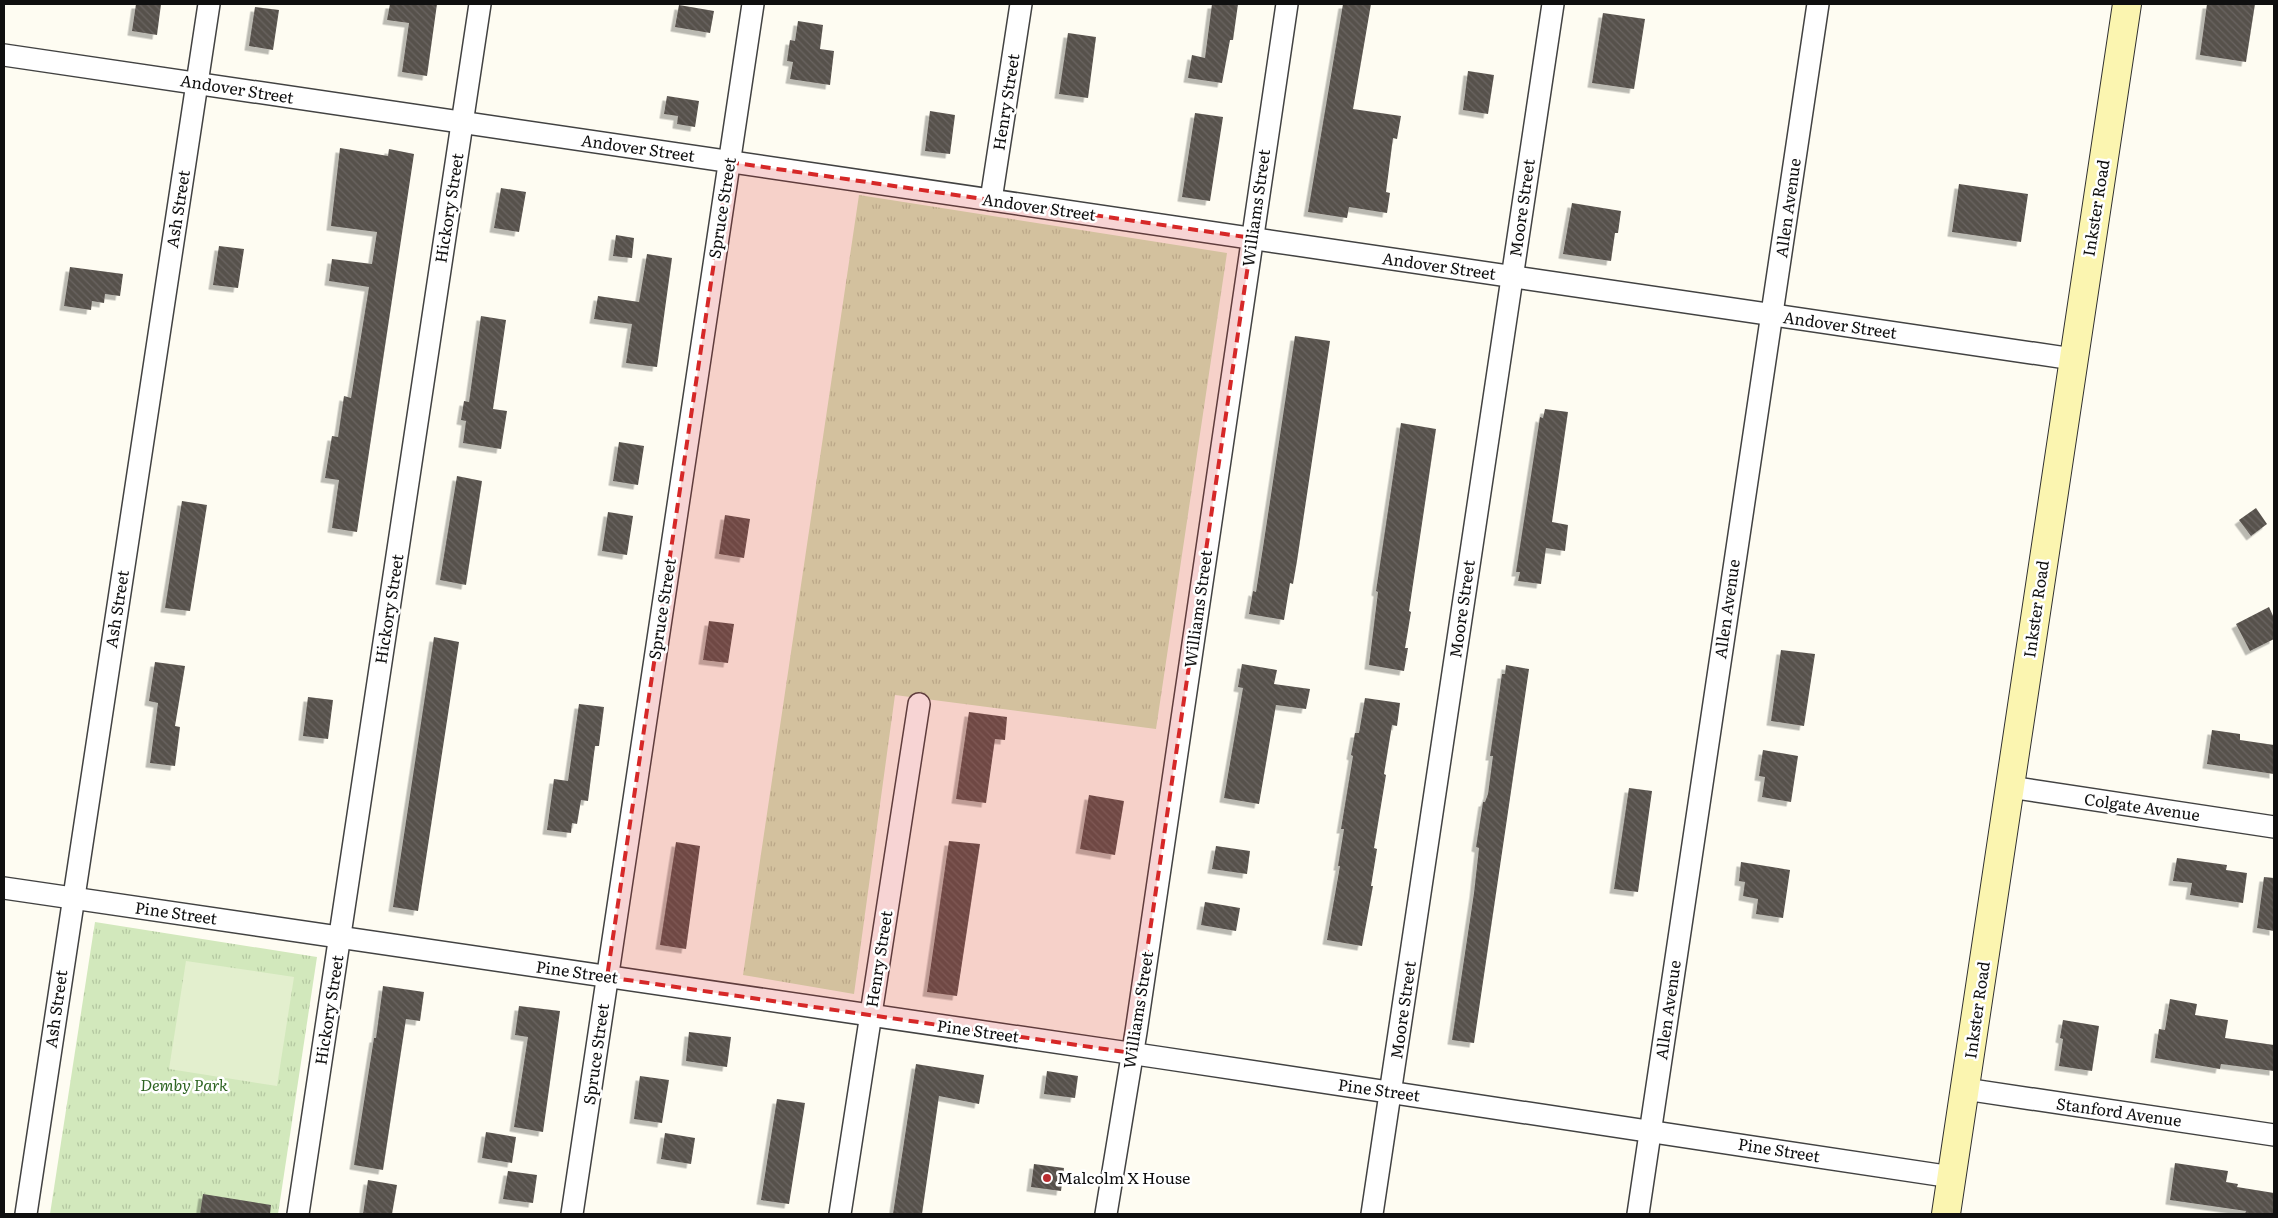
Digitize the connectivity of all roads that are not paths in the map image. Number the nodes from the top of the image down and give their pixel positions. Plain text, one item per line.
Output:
1 (209, 4) edge
2 (480, 4) edge
3 (753, 4) edge
4 (1021, 4) edge
5 (1287, 4) edge
6 (1552, 4) edge
7 (1818, 4) edge
8 (2127, 4) edge
9 (4, 54) edge
10 (197, 83) junction
11 (462, 122) junction
12 (729, 162) junction
13 (991, 200) junction
14 (1252, 238) junction
15 (1512, 276) junction
16 (1772, 315) junction
17 (2074, 359) junction
18 (919, 704) dead end
19 (2010, 787) junction
20 (2274, 826) edge
21 (4, 888) edge
22 (73, 898) junction
23 (340, 938) junction
24 (607, 977) junction
25 (871, 1015) junction
26 (1132, 1053) junction
27 (1965, 1090) junction
28 (1390, 1092) junction
29 (1650, 1130) junction
30 (2274, 1135) edge
31 (1952, 1177) junction
32 (26, 1214) edge
33 (298, 1214) edge
34 (572, 1214) edge
35 (840, 1214) edge
36 (1106, 1214) edge
37 (1372, 1214) edge
38 (1638, 1214) edge
39 (1946, 1214) edge

1 - 10 street, Ash Street
2 - 11 street, Hickory Street
3 - 12 street, Spruce Street
4 - 13 street, Henry Street
5 - 14 street, Williams Street
6 - 15 street, Moore Street
7 - 16 street, Allen Avenue
8 - 17 main road, Inkster Road
9 - 10 street, Andover Street
10 - 11 street, Andover Street
10 - 22 street, Ash Street
11 - 12 street, Andover Street
11 - 23 street, Hickory Street
12 - 13 street, Andover Street
12 - 24 street, Spruce Street
13 - 14 street, Andover Street
14 - 15 street, Andover Street
14 - 26 street, Williams Street
15 - 16 street, Andover Street
15 - 28 street, Moore Street
16 - 17 street, Andover Street
16 - 29 street, Allen Avenue
17 - 19 main road, Inkster Road
18 - 25 street, Henry Street
19 - 20 street, Colgate Avenue
19 - 27 main road, Inkster Road
21 - 22 street, Pine Street
22 - 23 street, Pine Street
22 - 32 street, Ash Street
23 - 24 street, Pine Street
23 - 33 street, Hickory Street
24 - 25 street, Pine Street
24 - 34 street, Spruce Street
25 - 26 street, Pine Street
25 - 35 street, Henry Street
26 - 28 street, Pine Street
26 - 36 street, Williams Street
27 - 30 street, Stanford Avenue
27 - 31 main road, Inkster Road
28 - 29 street, Pine Street
28 - 37 street, Moore Street
29 - 31 street, Pine Street
29 - 38 street, Allen Avenue
31 - 39 main road, Inkster Road

